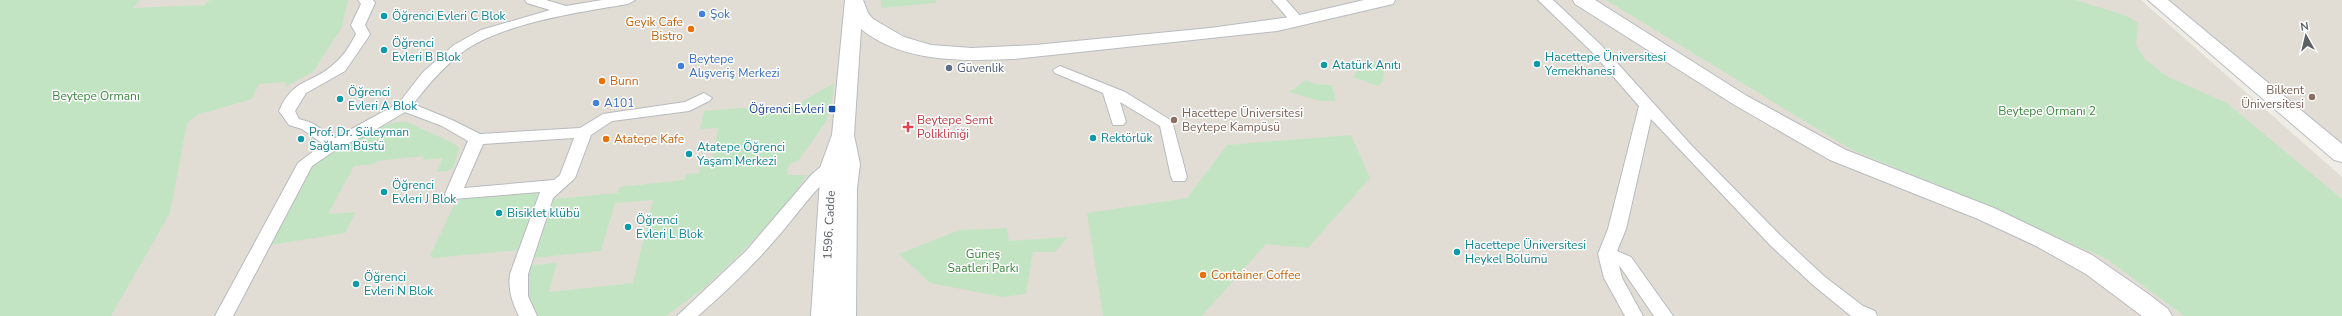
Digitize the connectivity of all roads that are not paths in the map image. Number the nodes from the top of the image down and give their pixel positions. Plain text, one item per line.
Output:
1 (365, 0) edge
2 (532, 0) edge
3 (628, 0) edge
4 (1279, 0) edge
5 (1386, 0) edge
6 (1545, 0) edge
7 (1571, 0) edge
8 (1582, 0) edge
9 (2157, 0) edge
10 (854, 2) edge
11 (565, 10) junction
12 (1298, 20) junction
13 (892, 38) junction
14 (849, 55) junction
15 (1060, 70) dead end
16 (1110, 91) junction
17 (704, 98) dead end
18 (1647, 104) junction
19 (404, 106) junction
20 (1118, 122) dead end
21 (584, 133) junction
22 (477, 140) junction
23 (334, 144) junction
24 (2342, 155) edge
25 (840, 162) junction
26 (1179, 177) dead end
27 (557, 185) junction
28 (1607, 254) junction
29 (224, 316) edge
30 (528, 316) edge
31 (686, 316) edge
32 (824, 316) edge
33 (843, 316) edge
34 (1634, 316) edge
35 (1664, 316) edge
36 (1868, 316) edge
37 (2147, 316) edge
38 (2159, 316) edge

1 - 23 street
2 - 11 street
3 - 11 street
4 - 12 street
5 - 12 street
6 - 18 street
7 - 37 street
8 - 38 street
9 - 24 street
10 - 13 street
10 - 14 street, 1596. Cadde
11 - 19 street
12 - 13 street
13 - 14 street
14 - 25 street, 1596. Cadde
15 - 16 street
16 - 20 street
16 - 26 street
17 - 21 street
18 - 28 street
18 - 36 street
19 - 22 street
19 - 23 street
21 - 22 street
21 - 27 street
22 - 27 street
23 - 29 street
25 - 31 street
25 - 32 street, 1596. Cadde
25 - 33 street, 1596. Cadde
27 - 30 street
28 - 34 street
28 - 35 street

